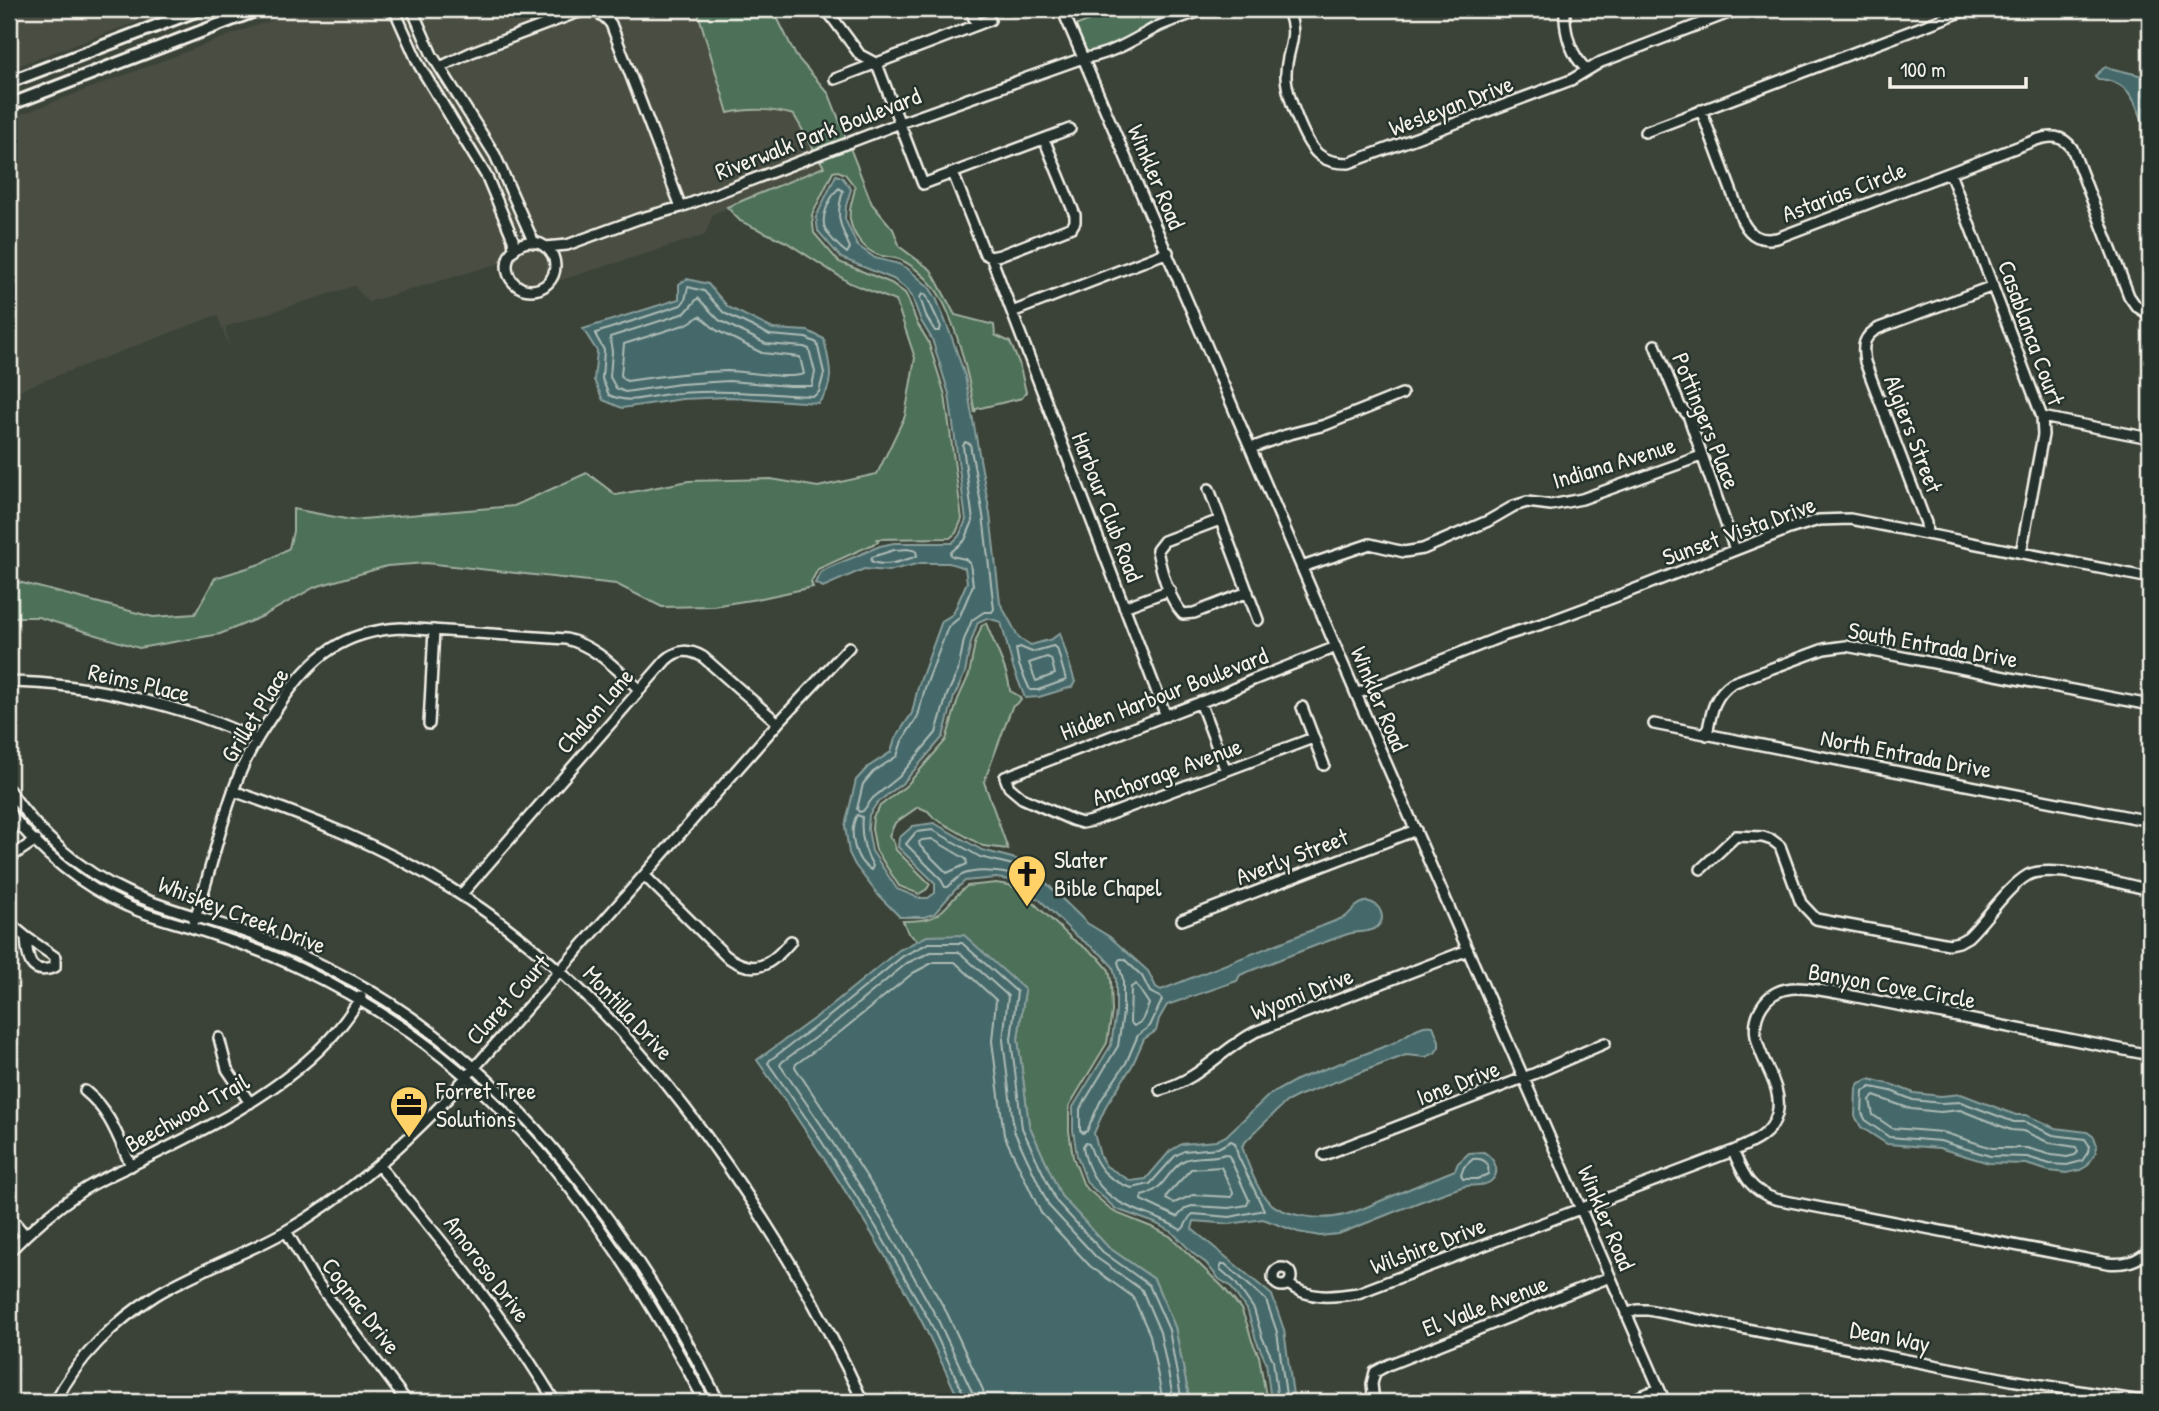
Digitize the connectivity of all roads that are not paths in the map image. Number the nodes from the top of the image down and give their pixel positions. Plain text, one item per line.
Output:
1 (201, 9) edge
2 (260, 9) edge
3 (394, 9) edge
4 (412, 9) edge
5 (826, 9) edge
6 (970, 9) edge
7 (1062, 9) edge
8 (1206, 9) edge
9 (1287, 9) edge
10 (1564, 9) edge
11 (1739, 9) edge
12 (1969, 9) edge
13 (990, 20) dead end
14 (977, 25) junction
15 (1083, 58) junction
16 (877, 64) junction
17 (440, 67) junction
18 (1586, 69) junction
19 (835, 79) dead end
20 (9, 82) edge
21 (9, 104) edge
22 (1701, 110) junction
23 (900, 123) junction
24 (1070, 130) dead end
25 (1645, 132) dead end
26 (1044, 139) junction
27 (953, 173) junction
28 (1950, 173) junction
29 (681, 207) junction
30 (534, 243) junction
31 (567, 245) junction
32 (545, 247) junction
33 (514, 250) junction
34 (1168, 252) junction
35 (991, 257) junction
36 (554, 260) junction
37 (1993, 286) junction
38 (1012, 312) junction
39 (2150, 314) edge
40 (1655, 345) dead end
41 (1402, 394) dead end
42 (2042, 417) junction
43 (2150, 438) edge
44 (1251, 447) junction
45 (1701, 456) junction
46 (1209, 489) dead end
47 (1220, 520) junction
48 (1927, 534) junction
49 (1735, 550) junction
50 (2021, 553) junction
51 (1302, 567) junction
52 (2150, 578) edge
53 (1170, 590) junction
54 (1248, 592) junction
55 (1124, 607) junction
56 (1258, 620) dead end
57 (434, 630) junction
58 (849, 647) dead end
59 (1336, 647) junction
60 (9, 682) edge
61 (640, 690) junction
62 (1356, 694) junction
63 (1200, 702) junction
64 (2150, 705) edge
65 (1302, 707) dead end
66 (1166, 716) junction
67 (778, 723) junction
68 (429, 724) dead end
69 (1654, 724) dead end
70 (1707, 735) junction
71 (1314, 738) junction
72 (256, 740) junction
73 (1324, 765) dead end
74 (1227, 771) junction
75 (1005, 776) joint
76 (9, 790) edge
77 (233, 791) junction
78 (9, 812) edge
79 (2150, 821) edge
80 (1416, 830) junction
81 (44, 833) junction
82 (34, 842) junction
83 (9, 858) edge
84 (1701, 869) dead end
85 (645, 876) junction
86 (2150, 890) edge
87 (461, 895) junction
88 (196, 916) junction
89 (1182, 920) dead end
90 (9, 923) edge
91 (192, 928) junction
92 (26, 937) dead end
93 (791, 941) dead end
94 (1468, 950) junction
95 (560, 970) junction
96 (365, 988) junction
97 (359, 1000) junction
98 (219, 1038) dead end
99 (1605, 1043) dead end
100 (2150, 1055) edge
101 (474, 1067) junction
102 (466, 1076) junction
103 (1524, 1078) junction
104 (1160, 1090) dead end
105 (85, 1091) dead end
106 (250, 1103) junction
107 (1733, 1151) junction
108 (1324, 1155) dead end
109 (131, 1166) junction
110 (379, 1166) junction
111 (1580, 1208) junction
112 (9, 1216) edge
113 (286, 1231) junction
114 (25, 1235) junction
115 (2150, 1249) edge
116 (9, 1252) edge
117 (1610, 1277) junction
118 (1288, 1284) dead end
119 (1626, 1314) junction
120 (1659, 1390) junction
121 (55, 1402) edge
122 (407, 1402) edge
123 (555, 1402) edge
124 (705, 1402) edge
125 (719, 1402) edge
126 (863, 1402) edge
127 (1374, 1402) edge
128 (1626, 1402) edge
129 (1665, 1402) edge
130 (2147, 1402) edge

1 - 20 main road
2 - 21 main road
3 - 33 street
4 - 17 street
5 - 16 street
6 - 14 street
7 - 15 street, Winkler Road
8 - 15 street, Riverwalk Park Boulevard
9 - 18 street, Wesleyan Drive
10 - 18 street
11 - 18 street, Wesleyan Drive
12 - 22 street
13 - 14 street
14 - 16 street
15 - 23 street, Riverwalk Park Boulevard
15 - 34 street, Winkler Road
16 - 19 street
16 - 23 street
17 - 29 street
17 - 30 street
22 - 25 street
22 - 28 street, Astarias Circle
23 - 27 street
23 - 29 street, Riverwalk Park Boulevard
24 - 26 street
26 - 27 street
26 - 35 street
27 - 35 street, Harbour Club Road
28 - 37 street, Casablanca Court
28 - 39 street, Astarias Circle
29 - 31 street, Riverwalk Park Boulevard
30 - 32 street
30 - 33 street
31 - 32 street, Riverwalk Park Boulevard
31 - 36 street, Riverwalk Park Boulevard
32 - 36 street
33 - 36 street
34 - 38 street
34 - 44 street, Winkler Road
35 - 38 street, Harbour Club Road
37 - 42 street, Casablanca Court
37 - 48 street, Algiers Street
38 - 55 street, Harbour Club Road
40 - 45 street, Pottingers Place
41 - 44 street
42 - 43 street
42 - 50 street, Casablanca Court
44 - 51 street, Winkler Road
45 - 49 street, Pottingers Place
45 - 51 street, Indiana Avenue
46 - 47 street
47 - 53 street
47 - 54 street
48 - 49 street, Sunset Vista Drive
48 - 50 street, Sunset Vista Drive
49 - 62 street, Sunset Vista Drive
50 - 52 street, Sunset Vista Drive
51 - 59 street, Winkler Road
53 - 54 street
53 - 55 street
54 - 56 street
55 - 66 street, Harbour Club Road
57 - 61 street, Grillet Place
57 - 68 street
57 - 72 street, Grillet Place
58 - 67 street, Claret Court
59 - 62 street, Winkler Road
59 - 63 street, Hidden Harbour Boulevard
60 - 72 street, Reims Place
61 - 67 street, Chalon Lane
61 - 87 street, Chalon Lane
62 - 80 street, Winkler Road
63 - 66 street, Hidden Harbour Boulevard
63 - 74 street
64 - 70 street, South Entrada Drive
65 - 71 street
66 - 75 street, Hidden Harbour Boulevard
67 - 85 street, Claret Court
69 - 70 street, North Entrada Drive
70 - 79 street, North Entrada Drive
71 - 73 street
71 - 74 street, Anchorage Avenue
72 - 77 street, Grillet Place
74 - 75 street, Anchorage Avenue
76 - 81 street, Whiskey Creek Drive
77 - 87 street, Montilla Drive
77 - 88 street, Grillet Place
78 - 82 street, Whiskey Creek Drive
80 - 89 street, Averly Street
80 - 94 street, Winkler Road
81 - 82 street
81 - 88 street, Whiskey Creek Drive
82 - 83 street
82 - 91 street, Whiskey Creek Drive
84 - 86 street
85 - 93 street
85 - 95 street, Claret Court
87 - 95 street, Montilla Drive
88 - 91 street, Grillet Place
88 - 96 street, Whiskey Creek Drive
90 - 92 street
91 - 97 street, Whiskey Creek Drive
94 - 103 street, Winkler Road
94 - 104 street, Wyomi Drive
95 - 101 street, Claret Court
95 - 126 street, Montilla Drive
96 - 97 street, Beechwood Trail
96 - 101 street, Whiskey Creek Drive
97 - 102 street, Whiskey Creek Drive
97 - 106 street, Beechwood Trail
98 - 106 street
99 - 103 street, Ione Drive
100 - 107 street, Banyon Cove Circle
101 - 102 street, Claret Court
101 - 125 street, Whiskey Creek Drive
102 - 110 street, Claret Court
102 - 124 street, Whiskey Creek Drive
103 - 108 street, Ione Drive
103 - 111 street, Winkler Road
105 - 109 street
106 - 109 street, Beechwood Trail
107 - 111 street, Banyon Cove Circle
107 - 115 street
109 - 114 street, Beechwood Trail
110 - 113 street, Claret Court
110 - 123 street, Amoroso Drive
111 - 117 street, Winkler Road
111 - 118 street, Wilshire Drive
112 - 114 street
113 - 121 street, Claret Court
113 - 122 street, Cognac Drive
114 - 116 street, Beechwood Trail
117 - 119 street, Winkler Road
117 - 127 street, El Valle Avenue
119 - 120 street, Winkler Road
119 - 130 street, Dean Way
120 - 128 street
120 - 129 street, Winkler Road

